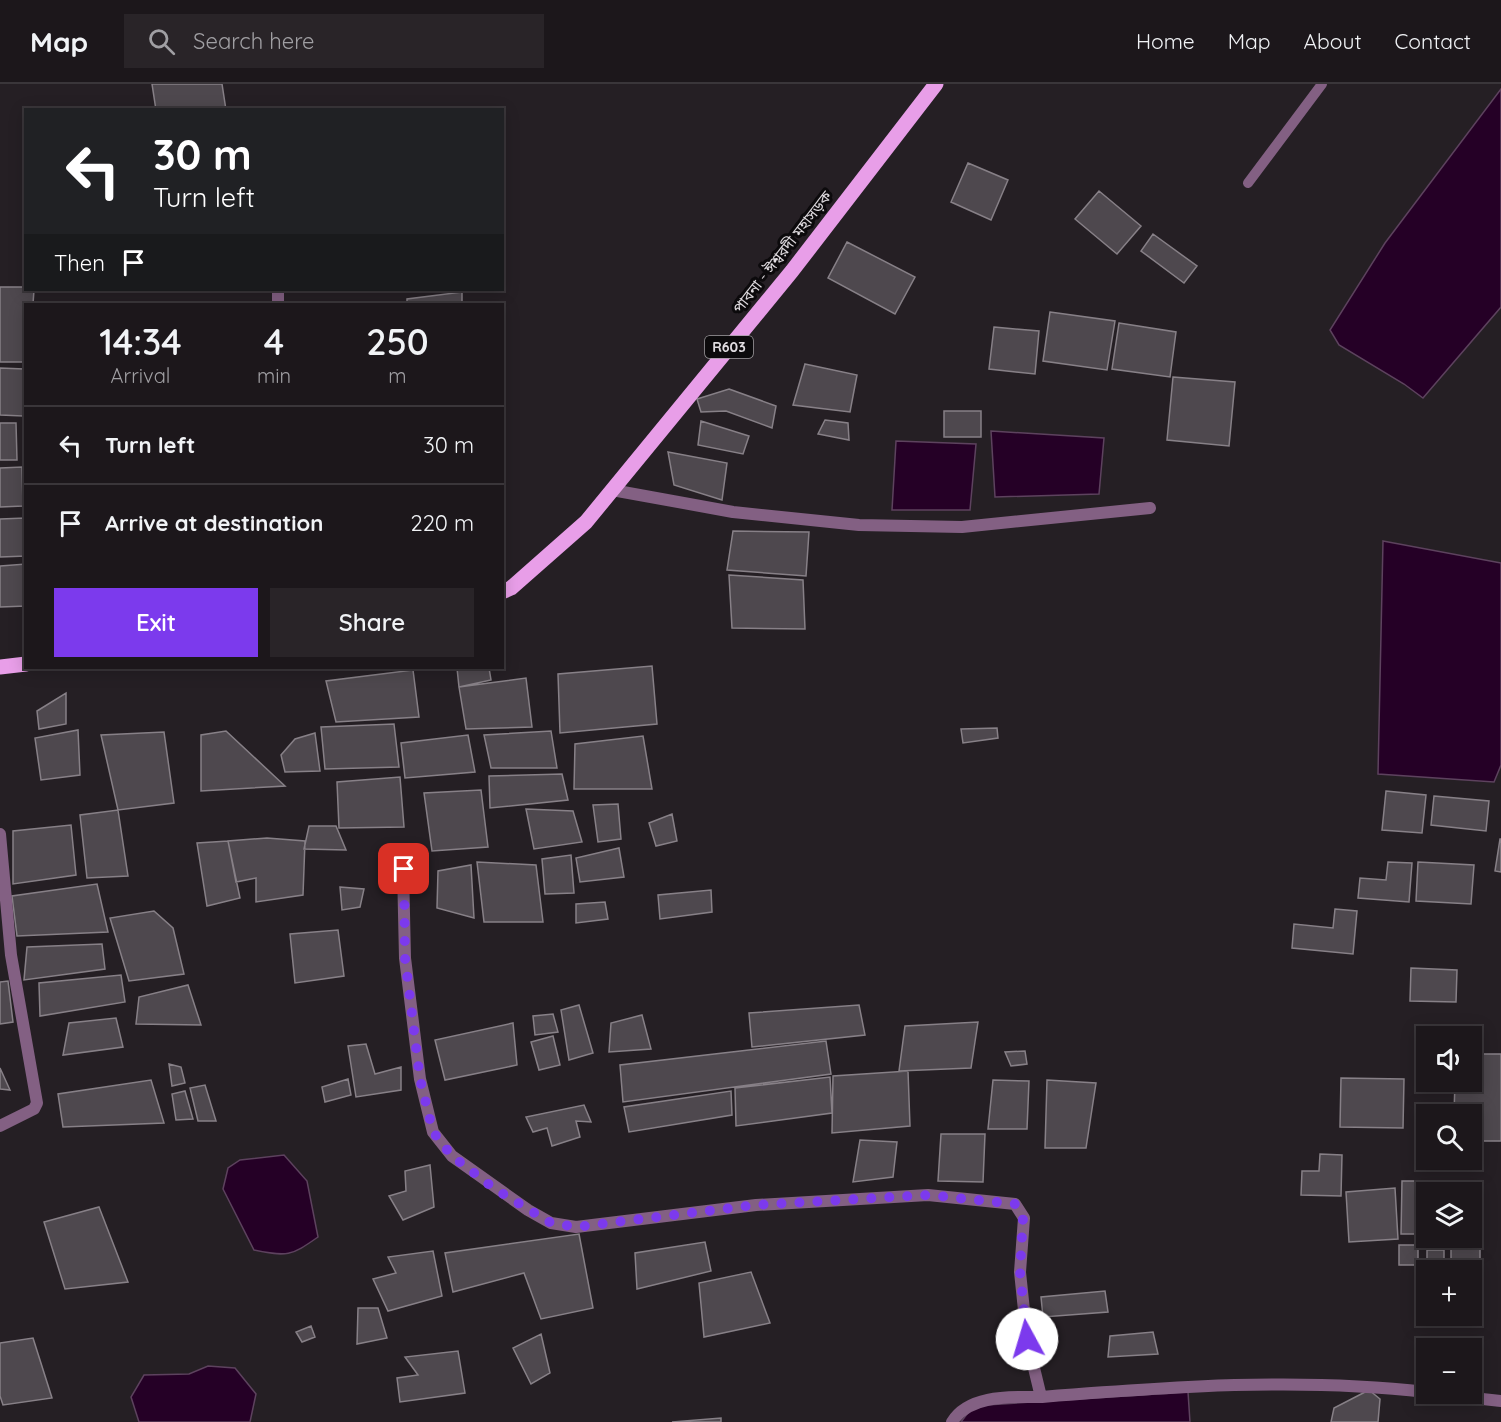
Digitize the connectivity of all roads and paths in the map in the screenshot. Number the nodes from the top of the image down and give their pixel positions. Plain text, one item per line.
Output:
1 (936, 84) edge
2 (1322, 84) edge
3 (1248, 183) dead end
4 (612, 490) junction
5 (1150, 508) dead end
6 (504, 591) edge
7 (24, 664) edge
8 (0, 667) edge
9 (0, 834) edge
10 (404, 869) dead end
11 (0, 1126) edge
12 (1416, 1391) edge
13 (1041, 1397) junction
14 (1482, 1399) edge
15 (1501, 1401) edge
16 (952, 1422) edge

1 - 4 main road, পাবনা - ঈশ্বরদী মহাসড়ক / R603
2 - 3 lane
4 - 5 street
4 - 6 main road, পাবনা - ঈশ্বরদী মহাসড়ক / R603
7 - 8 main road
9 - 11 street
10 - 13 street
12 - 13 street
13 - 16 street
14 - 15 street

